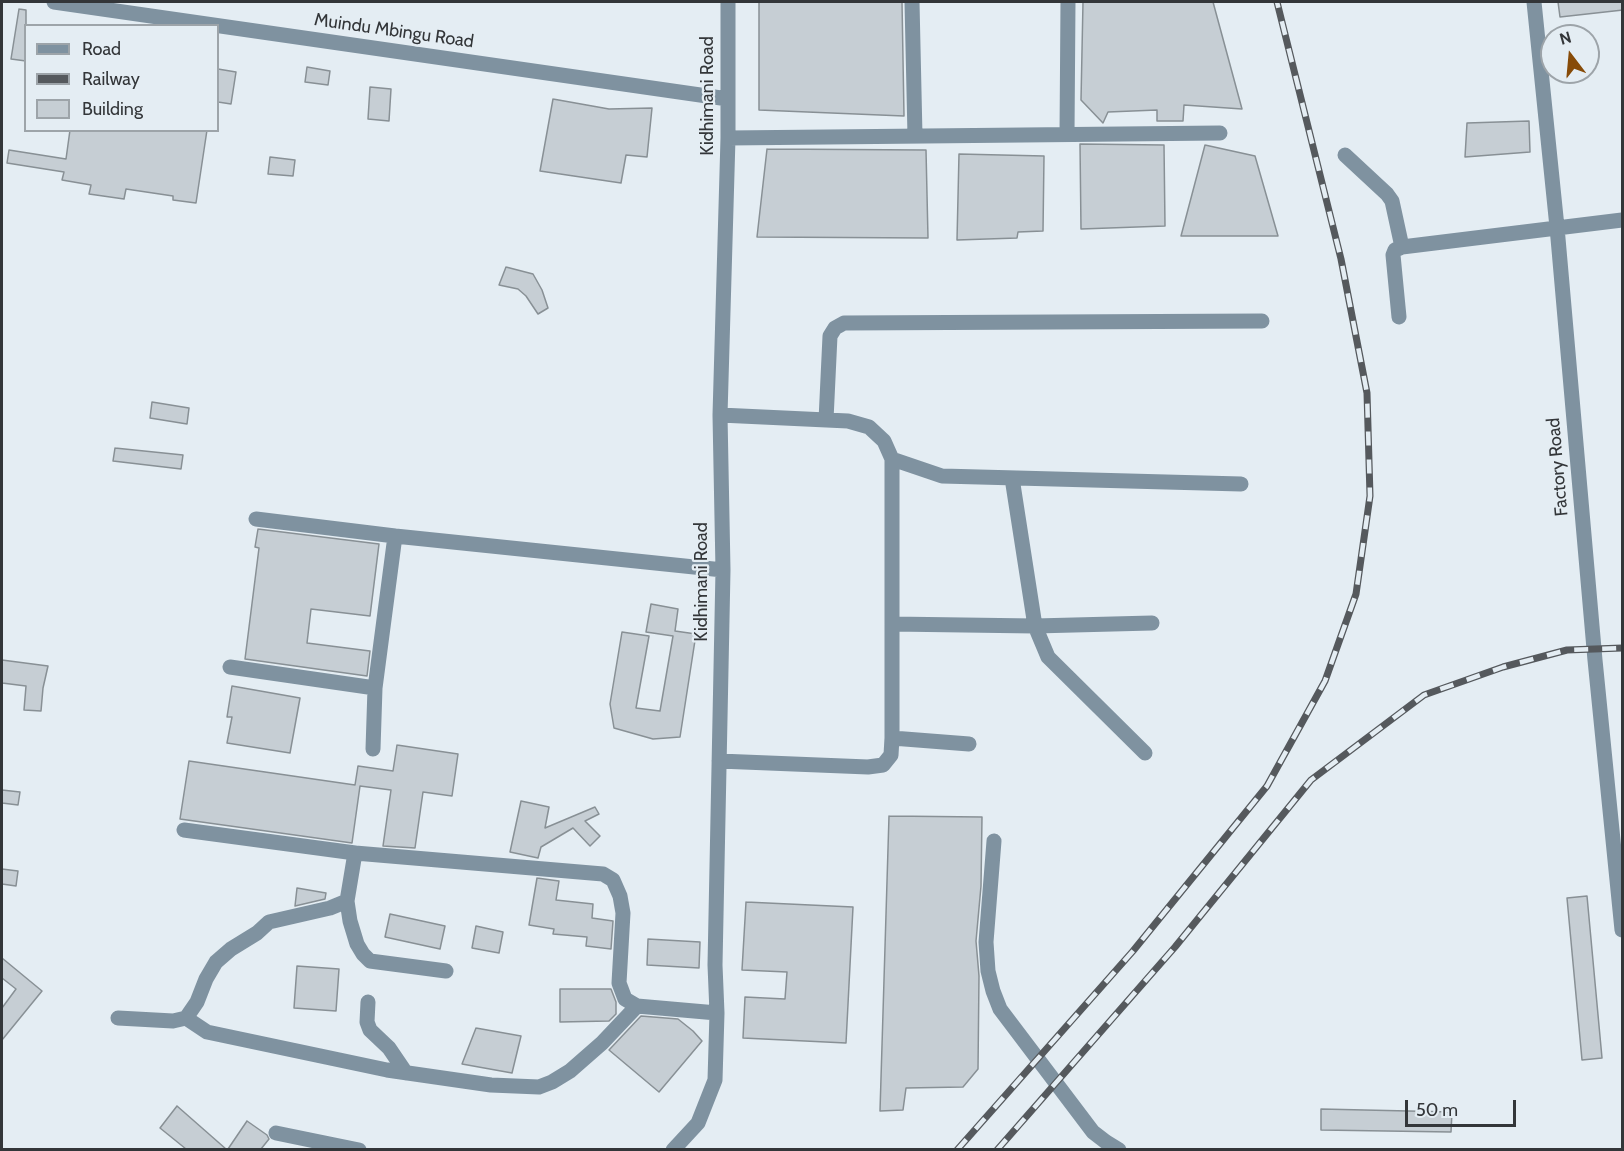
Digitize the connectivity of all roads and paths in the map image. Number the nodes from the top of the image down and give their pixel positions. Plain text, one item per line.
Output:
1 (54, 2) edge
2 (728, 2) edge
3 (912, 2) edge
4 (1068, 2) edge
5 (1534, 2) edge
6 (207, 24) edge
7 (219, 26) edge
8 (728, 99) junction
9 (1067, 134) junction
10 (1220, 134) dead end
11 (915, 136) junction
12 (728, 138) junction
13 (1345, 154) dead end
14 (1623, 220) edge
15 (1557, 227) junction
16 (1402, 247) junction
17 (1399, 317) dead end
18 (1262, 321) dead end
19 (720, 415) junction
20 (826, 420) junction
21 (892, 459) junction
22 (1012, 478) junction
23 (1241, 484) dead end
24 (256, 519) dead end
25 (395, 536) junction
26 (723, 570) junction
27 (1152, 623) dead end
28 (892, 624) junction
29 (1035, 626) junction
30 (230, 667) dead end
31 (375, 688) junction
32 (892, 738) junction
33 (969, 744) dead end
34 (373, 749) dead end
35 (1145, 753) dead end
36 (719, 761) junction
37 (184, 830) dead end
38 (994, 841) dead end
39 (355, 853) junction
40 (347, 902) junction
41 (1623, 930) edge
42 (446, 971) dead end
43 (368, 1002) dead end
44 (637, 1006) junction
45 (717, 1013) junction
46 (118, 1018) dead end
47 (186, 1018) junction
48 (406, 1073) junction
49 (276, 1134) dead end
50 (298, 1144) edge
51 (358, 1149) edge
52 (673, 1149) edge
53 (1119, 1149) edge

1 - 6 street, Muindu Mbingu Road
2 - 8 street, Kidhimani Road
3 - 11 street
4 - 9 street
5 - 15 street, Factory Road
7 - 8 street, Muindu Mbingu Road
8 - 12 street, Kidhimani Road
9 - 10 street
9 - 11 street
11 - 12 street
12 - 19 street, Kidhimani Road
13 - 16 street
14 - 15 street
15 - 16 street
15 - 41 street, Factory Road
16 - 17 street
18 - 20 street
19 - 20 street
19 - 26 street, Kidhimani Road
20 - 21 street
21 - 22 street
21 - 28 street
22 - 23 street
22 - 29 street
24 - 25 street
25 - 26 street
25 - 31 street
26 - 36 street, Kidhimani Road
27 - 29 street
28 - 29 street
28 - 32 street
29 - 35 street
30 - 31 street
31 - 34 street
32 - 33 street
32 - 36 street
36 - 45 street, Kidhimani Road
37 - 39 street
38 - 53 street
39 - 40 street
39 - 44 street
40 - 42 street
40 - 47 street
43 - 48 street
44 - 45 street
44 - 48 street
45 - 52 street, Kidhimani Road
46 - 47 street
47 - 48 street
49 - 50 street
50 - 51 street

